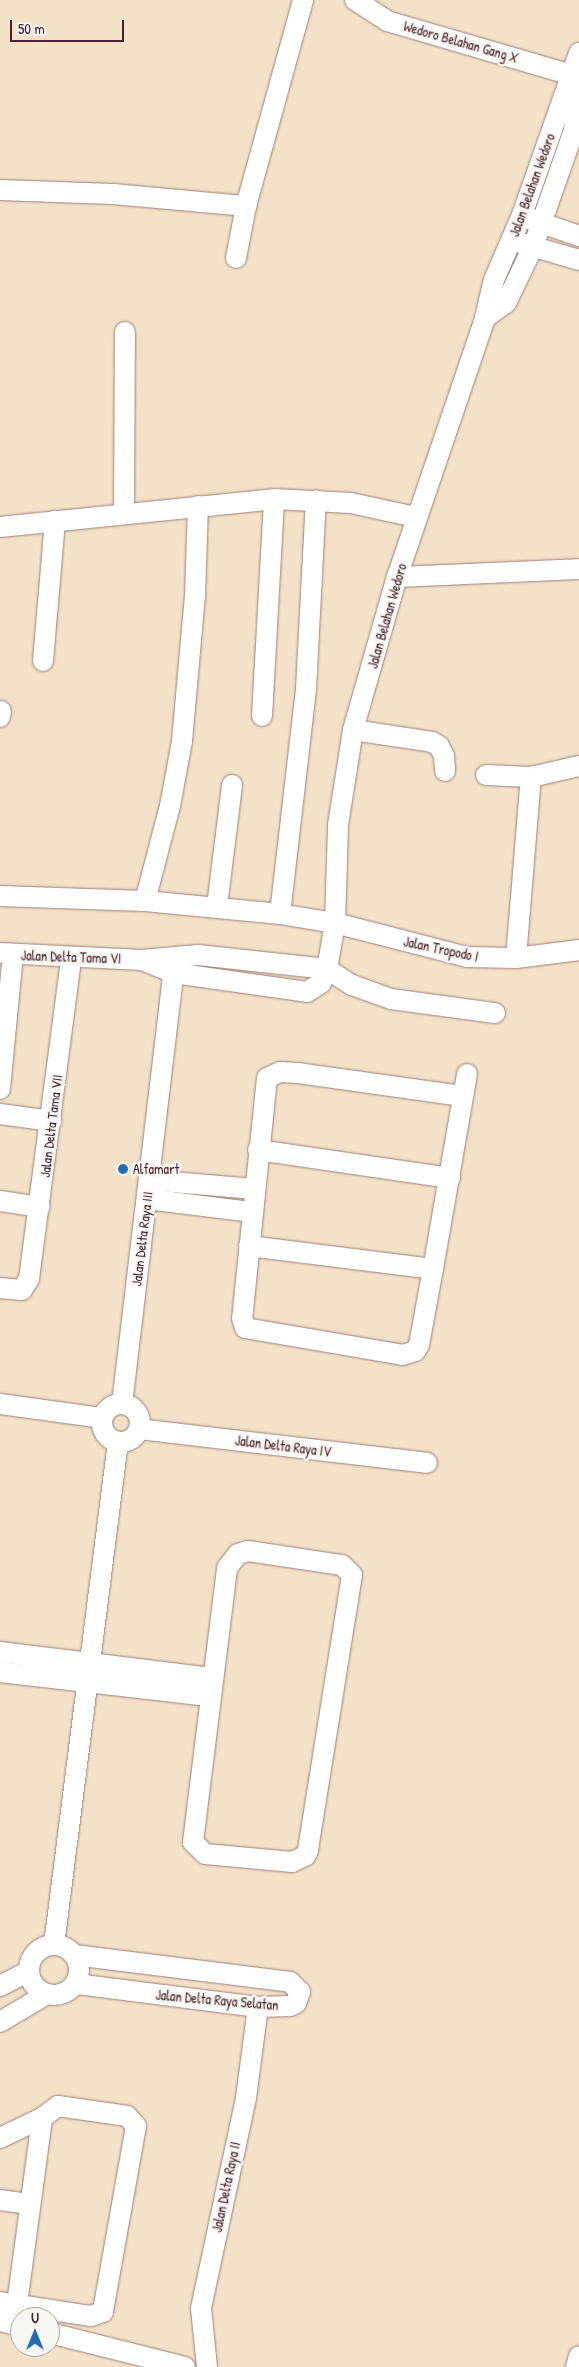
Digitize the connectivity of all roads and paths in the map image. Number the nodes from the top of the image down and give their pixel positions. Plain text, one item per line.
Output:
1 (303, 0) edge
2 (355, 0) edge
3 (579, 53) edge
4 (577, 74) edge
5 (570, 104) junction
6 (0, 190) edge
7 (246, 206) junction
8 (522, 215) junction
9 (541, 223) junction
10 (579, 236) edge
11 (512, 240) junction
12 (533, 247) junction
13 (236, 258) dead end
14 (579, 260) edge
15 (485, 318) junction
16 (125, 332) dead end
17 (274, 499) junction
18 (316, 500) junction
19 (198, 506) junction
20 (124, 512) junction
21 (416, 518) junction
22 (55, 521) junction
23 (0, 526) edge
24 (579, 569) edge
25 (397, 577) junction
26 (43, 661) dead end
27 (262, 716) dead end
28 (353, 730) junction
29 (579, 766) edge
30 (445, 771) dead end
31 (486, 775) dead end
32 (531, 776) junction
33 (232, 785) dead end
34 (0, 896) edge
35 (144, 901) junction
36 (217, 906) junction
37 (280, 914) junction
38 (335, 923) junction
39 (579, 950) edge
40 (7, 954) edge
41 (516, 958) junction
42 (71, 959) junction
43 (175, 964) junction
44 (327, 969) junction
45 (494, 1013) dead end
46 (3, 1034) edge
47 (467, 1074) dead end
48 (0, 1089) edge
49 (462, 1096) junction
50 (0, 1114) edge
51 (52, 1121) junction
52 (258, 1150) junction
53 (450, 1178) junction
54 (255, 1188) junction
55 (148, 1189) junction
56 (0, 1201) edge
57 (40, 1207) junction
58 (252, 1212) junction
59 (249, 1246) junction
60 (434, 1269) junction
61 (0, 1288) edge
62 (0, 1404) edge
63 (122, 1404) junction
64 (102, 1418) junction
65 (139, 1429) junction
66 (118, 1442) junction
67 (427, 1463) dead end
68 (0, 1652) edge
69 (0, 1672) edge
70 (89, 1673) junction
71 (210, 1687) junction
72 (54, 1945) junction
73 (74, 1955) junction
74 (29, 1970) junction
75 (75, 1984) junction
76 (0, 1986) edge
77 (47, 1994) junction
78 (258, 2007) junction
79 (0, 2022) edge
80 (42, 2118) junction
81 (0, 2138) edge
82 (0, 2200) edge
83 (30, 2204) junction
84 (8, 2303) edge
85 (60, 2336) edge
86 (579, 2356) edge
87 (185, 2367) edge
88 (207, 2367) edge
89 (576, 2367) edge

1 - 7 street
2 - 4 street, Wedoro Belahan Gang X
3 - 4 street, Jalan Belahan Wedoro
4 - 5 street, Jalan Belahan Wedoro
5 - 8 street, Jalan Belahan Wedoro
5 - 9 street, Jalan Belahan Wedoro
6 - 7 street
7 - 13 street
8 - 9 street
8 - 11 street, Jalan Belahan Wedoro
9 - 10 street
9 - 12 street, Jalan Belahan Wedoro
11 - 12 street
11 - 15 street, Jalan Belahan Wedoro
12 - 14 street
12 - 15 street, Jalan Belahan Wedoro
15 - 21 street, Jalan Belahan Wedoro
16 - 20 street
17 - 18 street
17 - 19 street
17 - 27 street
18 - 21 street
18 - 37 street
19 - 20 street
19 - 35 street
20 - 22 street
21 - 25 street, Jalan Belahan Wedoro
22 - 23 street
22 - 26 street
24 - 25 street
25 - 28 street, Jalan Belahan Wedoro
28 - 30 street
28 - 38 street, Jalan Belahan Wedoro
29 - 32 street
31 - 32 street
32 - 41 street
33 - 36 street
34 - 35 street, Jalan Tropodo I
35 - 36 street, Jalan Tropodo I
36 - 37 street, Jalan Tropodo I
37 - 38 street, Jalan Tropodo I
38 - 41 street, Jalan Tropodo I
38 - 44 street, Jalan Belahan Wedoro
39 - 41 street, Jalan Tropodo I
40 - 42 street, Jalan Delta Tama VI
40 - 46 street
42 - 43 street, Jalan Delta Tama VI
42 - 51 street, Jalan Delta Tama VII
43 - 44 street, Jalan Delta Tama VI
43 - 55 street, Jalan Delta Raya III
44 - 45 street
46 - 48 street
47 - 49 street
49 - 52 street
49 - 53 street
50 - 51 street
51 - 57 street, Jalan Delta Tama VII
52 - 53 street
52 - 54 street
53 - 60 street
54 - 55 street
54 - 58 street
55 - 58 street
55 - 63 street, Jalan Delta Raya III
56 - 57 street
57 - 61 street, Jalan Delta Tama VII
58 - 59 street
59 - 60 street
59 - 60 street
62 - 64 street
63 - 64 street
63 - 65 street
64 - 66 street
65 - 66 street
65 - 67 street, Jalan Delta Raya IV
66 - 70 street
68 - 70 street
69 - 70 street
70 - 71 street
70 - 72 street
71 - 71 street
72 - 73 street
72 - 74 street
73 - 75 street
73 - 78 street, Jalan Delta Raya Selatan
74 - 76 street
74 - 77 street
75 - 77 street
75 - 78 street, Jalan Delta Raya Selatan
77 - 79 street
78 - 88 street, Jalan Delta Raya II
80 - 81 street
80 - 83 street
80 - 84 street
82 - 83 street
83 - 84 street
85 - 87 street
86 - 89 street

